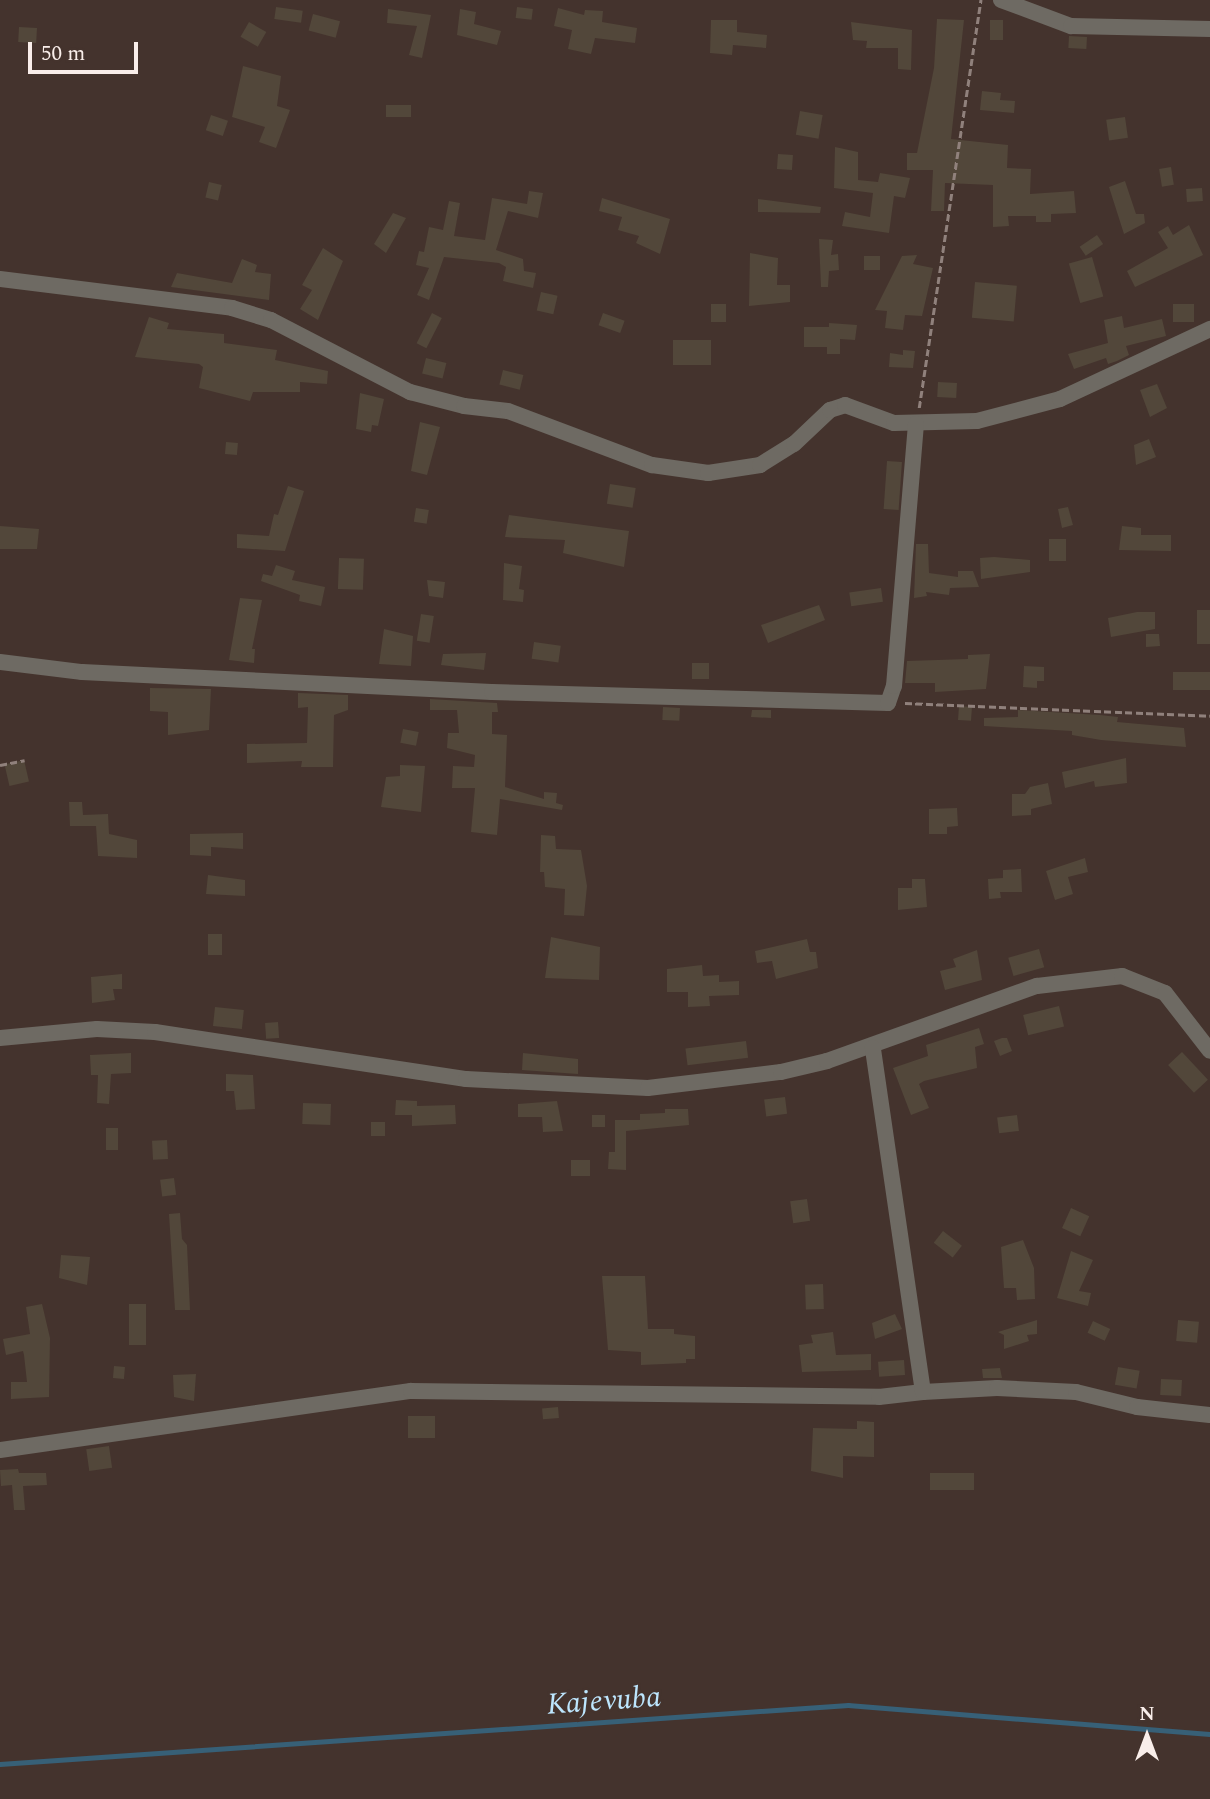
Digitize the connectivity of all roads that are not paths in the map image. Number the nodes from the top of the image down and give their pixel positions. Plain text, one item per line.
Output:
1 (1001, 0) edge
2 (1210, 29) edge
3 (0, 279) edge
4 (1210, 329) edge
5 (916, 424) junction
6 (0, 662) edge
7 (0, 1038) edge
8 (873, 1048) junction
9 (1210, 1051) edge
10 (923, 1392) junction
11 (1210, 1415) edge
12 (0, 1450) edge

1 - 2 street
3 - 5 street
4 - 5 street
5 - 6 street
7 - 8 street
8 - 9 street
8 - 10 street
10 - 11 street
10 - 12 street

